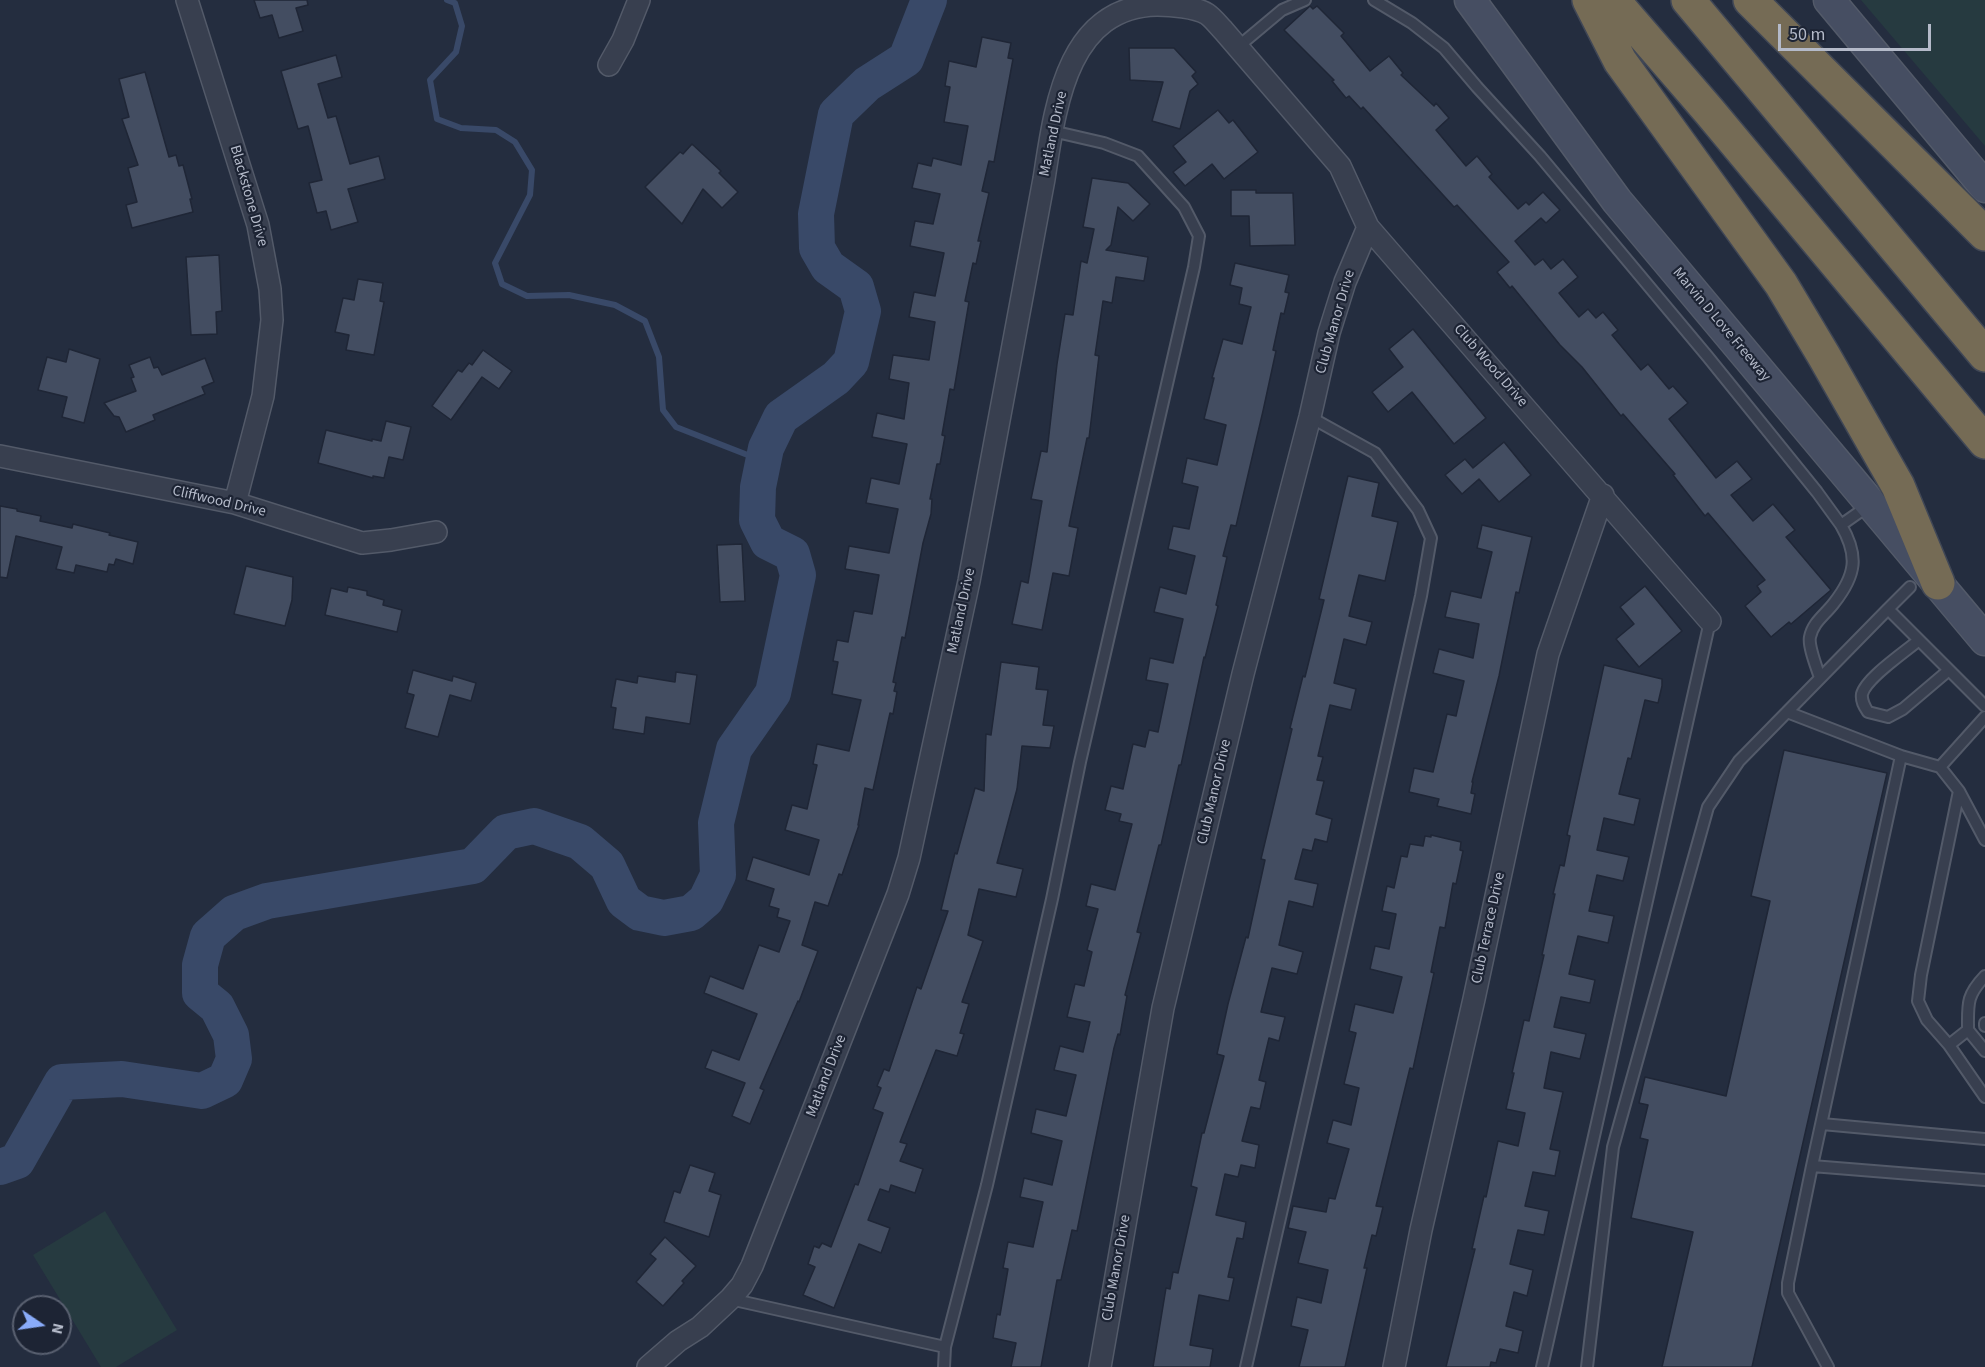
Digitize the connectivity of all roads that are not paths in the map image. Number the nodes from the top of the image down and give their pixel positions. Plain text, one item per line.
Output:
1 (187, 0) edge
2 (639, 0) edge
3 (1305, 0) edge
4 (1374, 0) edge
5 (1470, 0) edge
6 (1589, 0) edge
7 (1613, 0) edge
8 (1688, 0) edge
9 (1750, 0) edge
10 (1829, 0) edge
11 (1239, 46) junction
12 (609, 65) dead end
13 (1285, 102) joint
14 (1052, 131) junction
15 (1985, 187) edge
16 (1368, 227) junction
17 (1985, 234) edge
18 (1985, 356) edge
19 (1310, 417) junction
20 (1985, 442) edge
21 (0, 456) edge
22 (1603, 495) junction
23 (235, 503) junction
24 (1871, 504) junction
25 (1841, 525) junction
26 (436, 532) dead end
27 (1924, 585) junction
28 (1888, 609) junction
29 (1710, 621) joint
30 (1919, 640) junction
31 (1985, 640) edge
32 (1949, 670) junction
33 (1820, 678) junction
34 (1985, 706) edge
35 (1787, 712) junction
36 (1985, 717) edge
37 (1902, 756) junction
38 (1940, 767) junction
39 (1959, 791) junction
40 (1985, 840) edge
41 (1985, 976) edge
42 (1968, 1030) junction
43 (1949, 1045) junction
44 (1985, 1051) edge
45 (1985, 1097) edge
46 (1822, 1124) junction
47 (1985, 1139) edge
48 (1812, 1166) junction
49 (1985, 1180) edge
50 (730, 1299) junction
51 (945, 1347) junction
52 (648, 1367) edge
53 (944, 1367) edge
54 (1100, 1367) edge
55 (1246, 1367) edge
56 (1394, 1367) edge
57 (1542, 1367) edge
58 (1587, 1367) edge
59 (1828, 1367) edge

1 - 23 street, Blackstone Drive
2 - 12 street
3 - 11 lane
4 - 25 lane
5 - 24 main road, Marvin D Love Freeway
6 - 27 highway
7 - 20 highway
8 - 18 highway
9 - 17 highway
10 - 15 main road
11 - 13 street, Matland Drive
11 - 14 street, Matland Drive
13 - 16 street, Club Wood Drive
14 - 50 street, Matland Drive
14 - 51 lane
16 - 19 street, Club Manor Drive
16 - 22 street, Club Wood Drive
19 - 54 street, Club Manor Drive
19 - 55 lane
21 - 23 street, Cliffwood Drive
22 - 29 street, Club Wood Drive
22 - 56 street, Club Terrace Drive
23 - 26 street, Cliffwood Drive
24 - 25 lane
24 - 27 main road, Marvin D Love Freeway
25 - 33 lane
27 - 28 lane
27 - 31 main road, Marvin D Love Freeway
28 - 30 lane
28 - 33 lane
29 - 57 lane
30 - 32 lane
30 - 32 lane
32 - 34 lane
33 - 35 lane
35 - 37 lane
35 - 58 lane
36 - 38 lane
37 - 38 lane
37 - 46 lane
38 - 39 lane
39 - 40 lane
39 - 43 lane
41 - 42 lane
42 - 43 lane
42 - 44 lane
43 - 45 lane
46 - 47 lane
46 - 48 lane
48 - 49 lane
48 - 59 lane
50 - 51 lane
50 - 52 street, Matland Drive
51 - 53 lane

